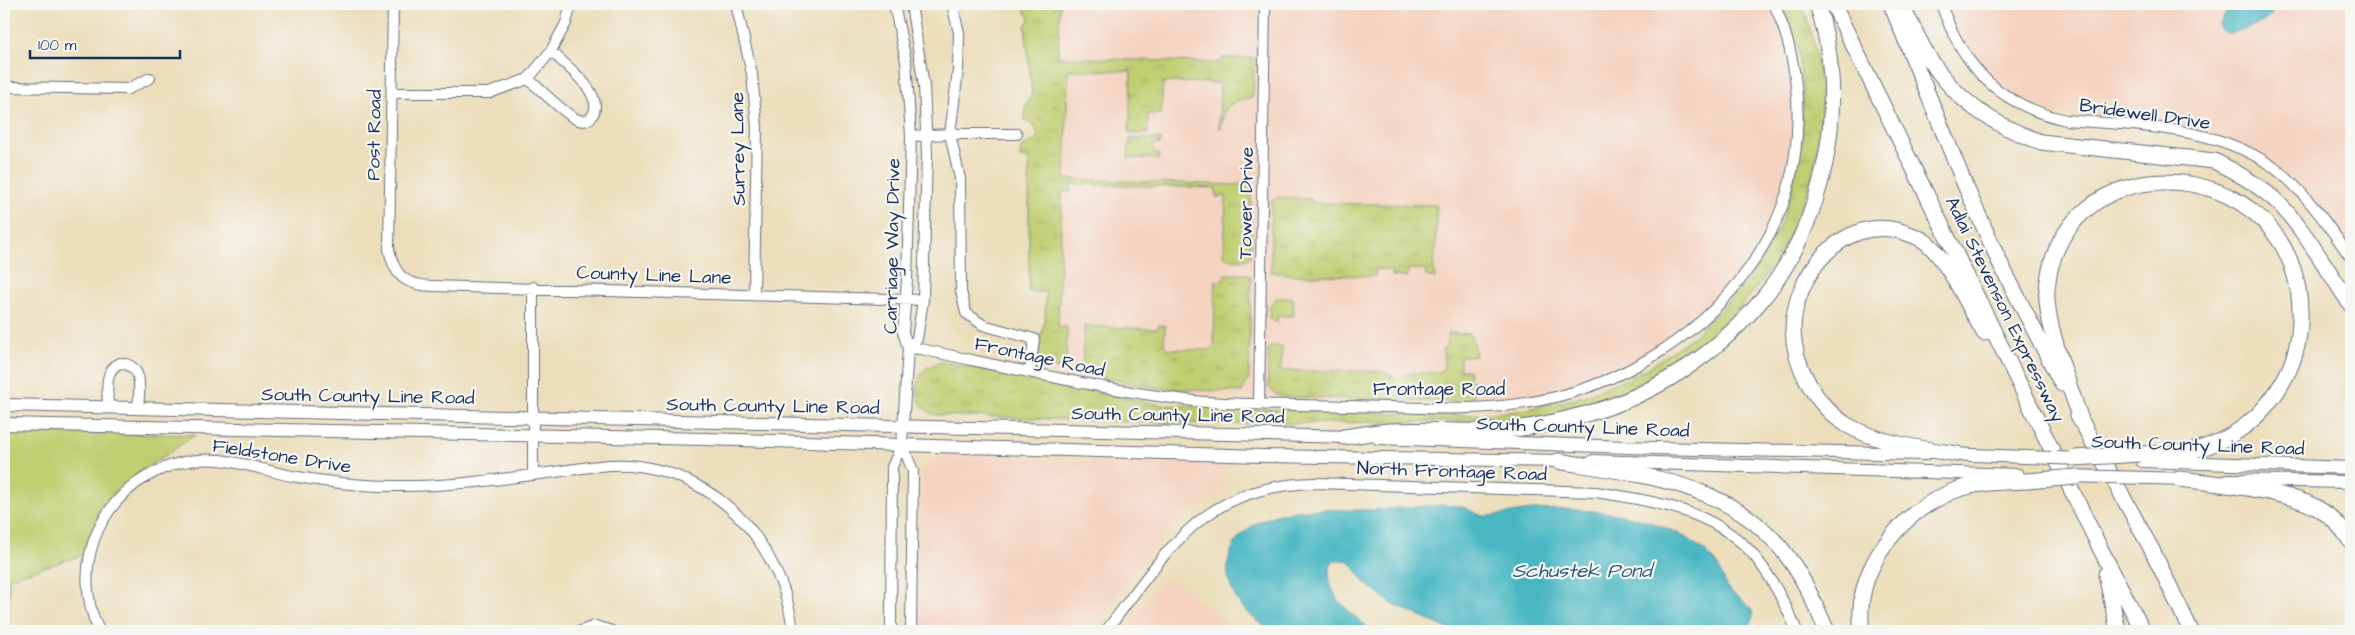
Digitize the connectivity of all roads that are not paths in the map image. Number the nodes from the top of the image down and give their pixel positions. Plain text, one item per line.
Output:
1 (393, 4) edge
2 (571, 4) edge
3 (736, 4) edge
4 (894, 4) edge
5 (911, 4) edge
6 (952, 4) edge
7 (1265, 4) edge
8 (1774, 4) edge
9 (1817, 4) edge
10 (1833, 4) edge
11 (1891, 4) edge
12 (1900, 4) edge
13 (1941, 4) edge
14 (551, 51) junction
15 (921, 59) junction
16 (906, 61) junction
17 (150, 78) dead end
18 (528, 79) junction
19 (4, 87) edge
20 (392, 93) junction
21 (926, 134) junction
22 (950, 134) junction
23 (1016, 134) dead end
24 (911, 136) junction
25 (2351, 258) edge
26 (392, 266) joint
27 (534, 287) junction
28 (754, 295) junction
29 (905, 299) junction
30 (923, 300) junction
31 (2351, 304) edge
32 (908, 348) junction
33 (1030, 372) junction
34 (2020, 384) junction
35 (1259, 404) junction
36 (4, 405) edge
37 (108, 408) junction
38 (138, 409) junction
39 (532, 418) junction
40 (2082, 423) junction
41 (4, 424) edge
42 (902, 426) junction
43 (532, 435) junction
44 (1344, 437) junction
45 (902, 444) junction
46 (1957, 454) junction
47 (2141, 457) junction
48 (2074, 458) joint
49 (1558, 461) junction
50 (2351, 468) edge
51 (533, 475) junction
52 (2076, 476) joint
53 (2027, 478) junction
54 (2179, 479) junction
55 (2351, 482) edge
56 (2351, 542) edge
57 (2100, 550) junction
58 (2152, 550) junction
59 (99, 631) edge
60 (581, 631) edge
61 (612, 631) edge
62 (793, 631) edge
63 (892, 631) edge
64 (911, 631) edge
65 (1106, 631) edge
66 (1797, 631) edge
67 (1827, 631) edge
68 (1862, 631) edge
69 (2118, 631) edge
70 (2142, 631) edge
71 (2191, 631) edge
72 (2196, 631) edge

1 - 20 street, Post Road
2 - 14 street
3 - 28 street, Surrey Lane
4 - 16 street, Carriage Way Drive
5 - 15 street, Carriage Way Drive
6 - 22 street
7 - 35 street, Tower Drive
8 - 35 street, Frontage Road
9 - 44 highway
10 - 34 highway, Adlai Stevenson Expressway
11 - 40 highway, Adlai Stevenson Expressway
12 - 31 highway
13 - 25 street, Bridewell Drive
14 - 18 street
14 - 18 street
15 - 16 street
15 - 21 street, Carriage Way Drive
16 - 24 street, Carriage Way Drive
17 - 19 street
18 - 20 street
20 - 26 street, Post Road
21 - 22 street
21 - 24 street
21 - 30 street, Carriage Way Drive
22 - 23 street
22 - 33 street
24 - 29 street, Carriage Way Drive
26 - 27 street, County Line Lane
27 - 28 street, County Line Lane
27 - 39 street
28 - 29 street, County Line Lane
29 - 30 street, County Line Lane
29 - 32 street, Carriage Way Drive
30 - 32 street, Carriage Way Drive
32 - 33 street, Frontage Road
32 - 42 street
33 - 35 street, Frontage Road
34 - 46 highway
34 - 57 highway, Adlai Stevenson Expressway
36 - 37 main road, South County Line Road
37 - 38 main road, South County Line Road
37 - 38 street
38 - 39 main road, South County Line Road
39 - 42 main road, South County Line Road
39 - 43 street
40 - 47 highway
40 - 58 highway, Adlai Stevenson Expressway
41 - 43 main road, South County Line Road
42 - 44 main road, South County Line Road
42 - 45 street
43 - 45 main road, South County Line Road
43 - 51 street
44 - 46 main road, South County Line Road
45 - 49 main road, South County Line Road
45 - 63 street
45 - 64 street
46 - 48 main road, South County Line Road, bridge
47 - 48 highway, bridge
47 - 50 main road, South County Line Road
49 - 53 main road, South County Line Road
49 - 67 highway
51 - 59 street, Fieldstone Drive
51 - 62 street, Fieldstone Drive
52 - 53 highway, bridge
52 - 54 main road, South County Line Road, bridge
53 - 68 highway
54 - 55 main road, South County Line Road
54 - 56 highway
57 - 69 highway
57 - 70 highway, Adlai Stevenson Expressway
58 - 71 highway, Adlai Stevenson Expressway
58 - 72 highway
60 - 61 street
65 - 66 street, North Frontage Road

